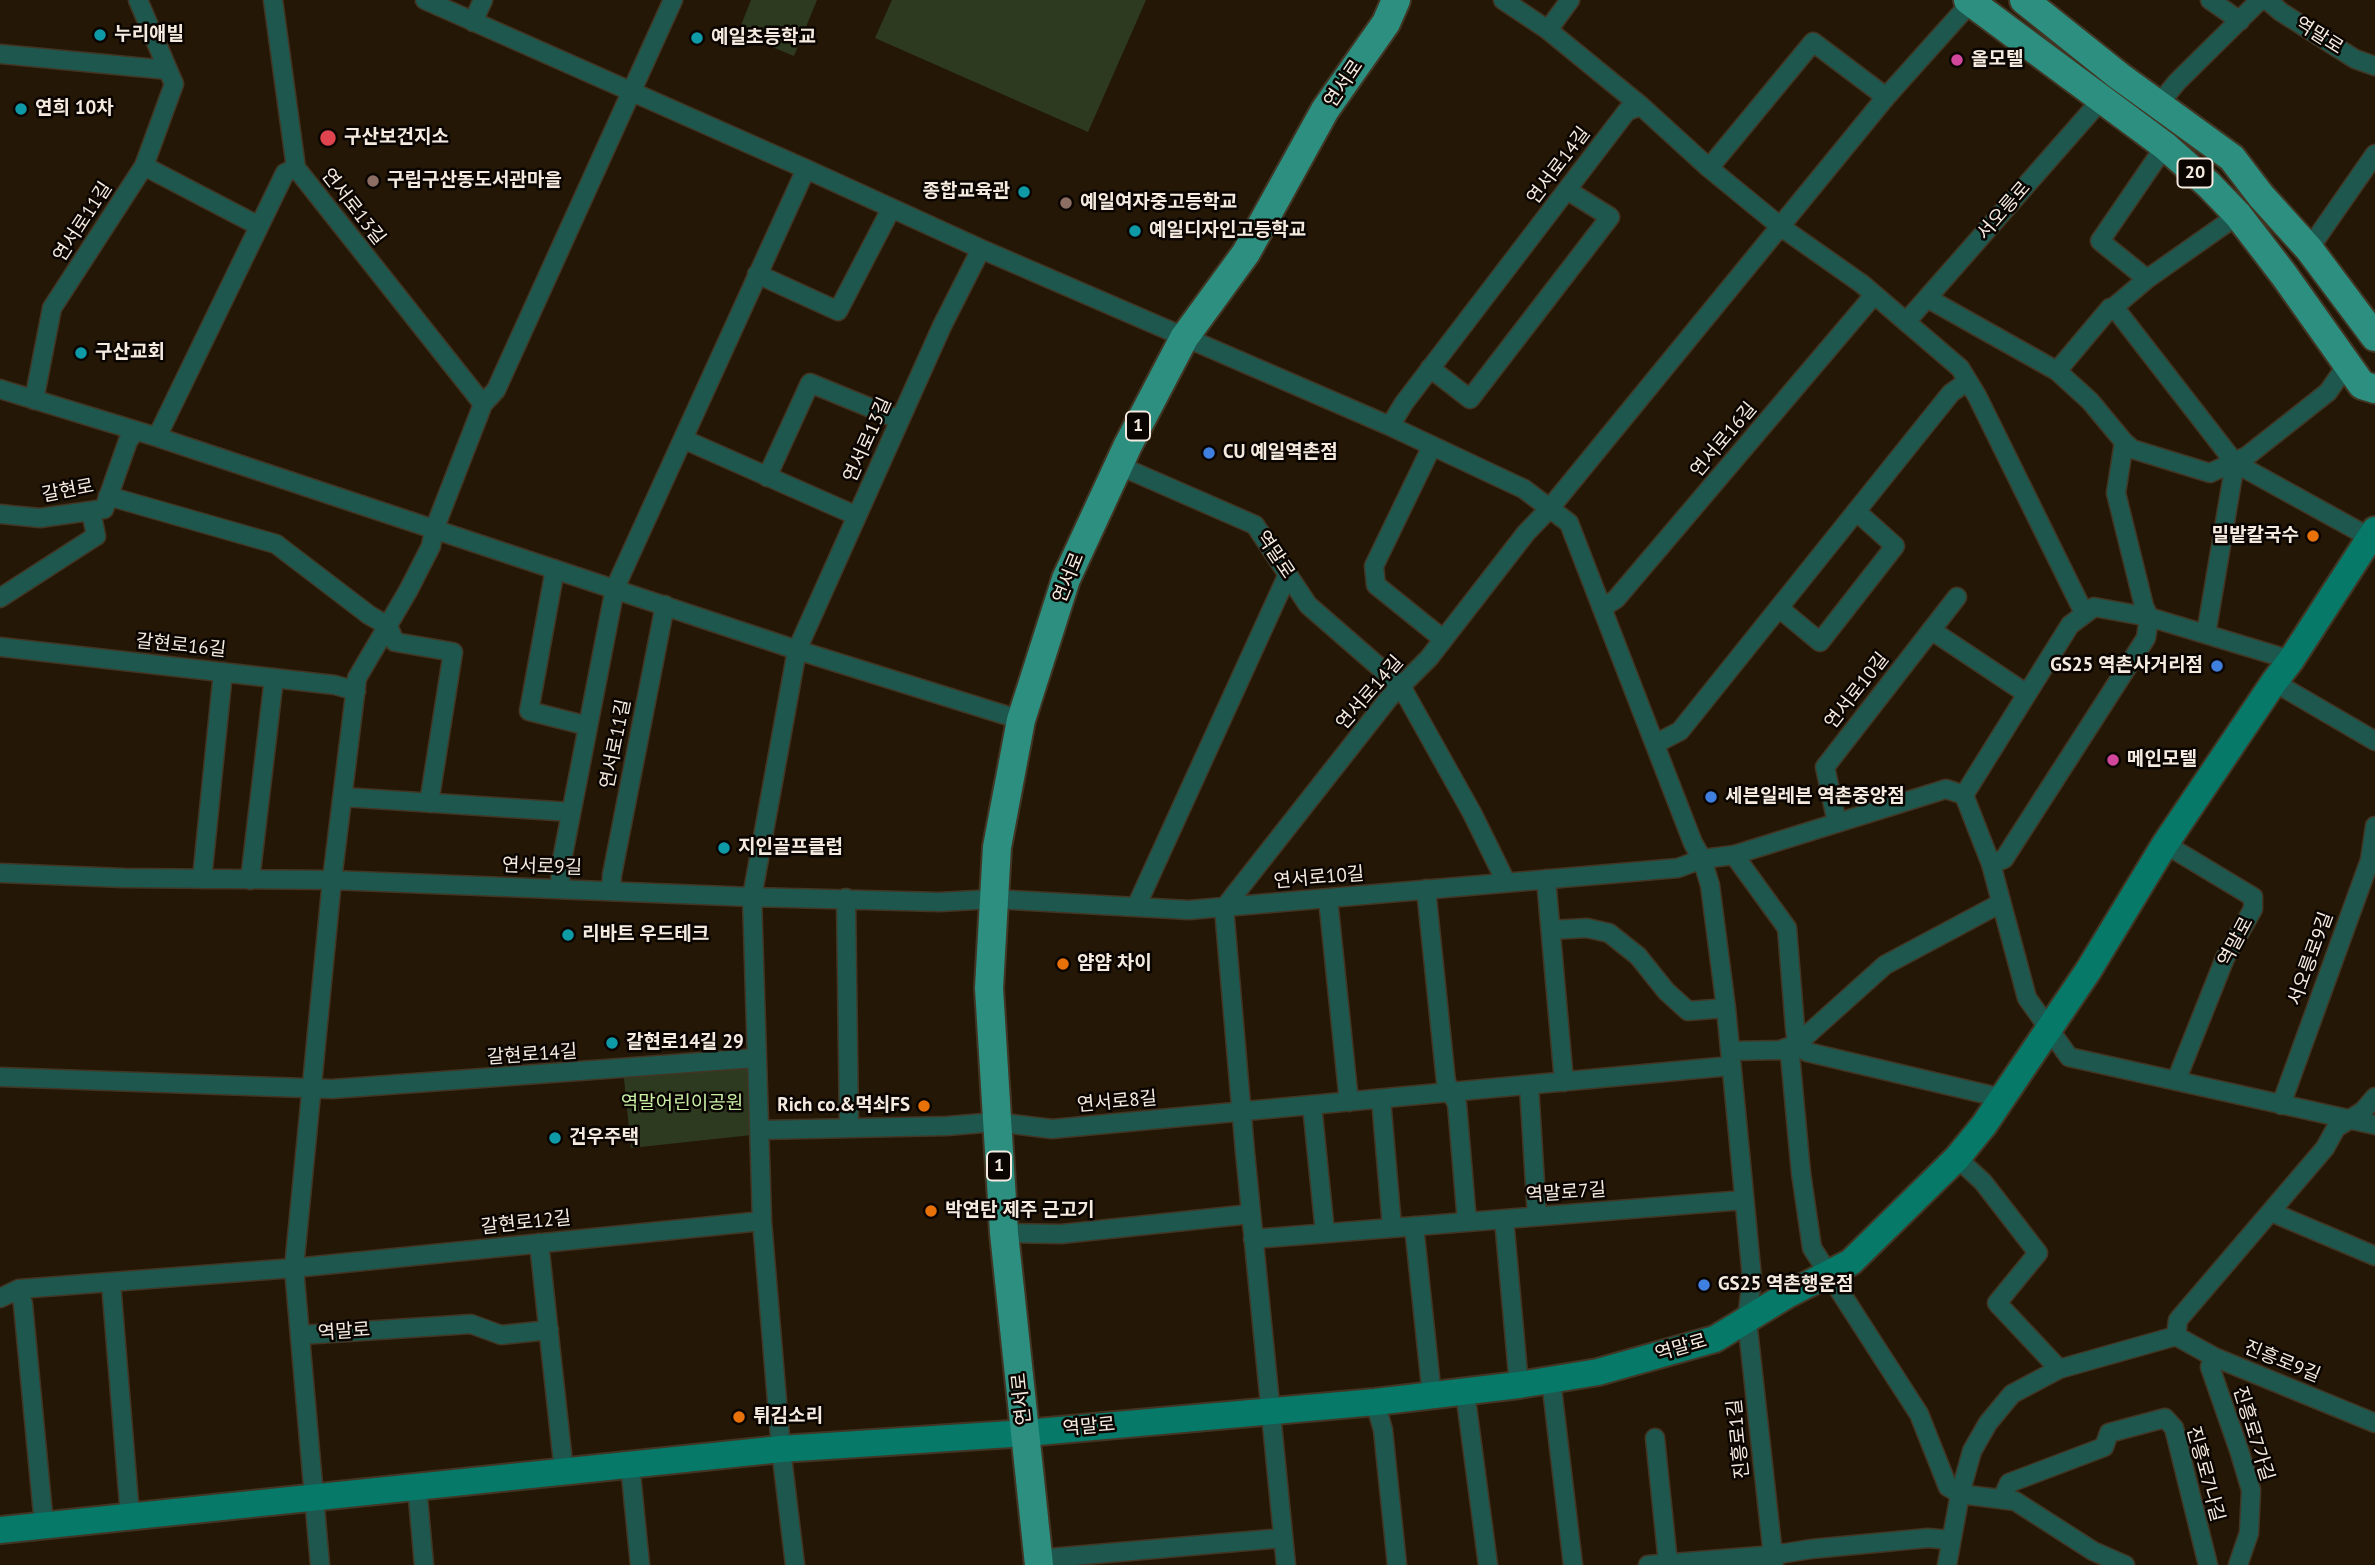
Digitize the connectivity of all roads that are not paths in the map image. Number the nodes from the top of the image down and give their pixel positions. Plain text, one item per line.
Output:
1 (138, 0) edge
2 (273, 0) edge
3 (425, 0) edge
4 (483, 0) edge
5 (673, 0) edge
6 (1396, 0) edge
7 (1503, 0) edge
8 (1570, 0) edge
9 (2024, 0) edge
10 (2210, 0) edge
11 (2260, 0) edge
12 (2267, 0) edge
13 (1971, 1) edge
14 (2240, 20) junction
15 (473, 22) junction
16 (1548, 30) junction
17 (0, 54) edge
18 (2375, 66) edge
19 (168, 70) junction
20 (632, 92) junction
21 (1886, 97) junction
22 (2101, 100) junction
23 (2159, 104) junction
24 (1642, 106) junction
25 (2165, 146) junction
26 (2375, 154) edge
27 (144, 166) junction
28 (296, 168) junction
29 (1709, 168) junction
30 (806, 169) junction
31 (1567, 190) junction
32 (891, 209) junction
33 (2238, 215) junction
34 (259, 226) junction
35 (1781, 227) junction
36 (981, 249) junction
37 (2309, 249) junction
38 (757, 274) junction
39 (2147, 279) junction
40 (1874, 295) junction
41 (1927, 298) junction
42 (2103, 311) junction
43 (1906, 322) junction
44 (2375, 337) edge
45 (1184, 338) junction
46 (2346, 366) junction
47 (1430, 368) junction
48 (2057, 371) junction
49 (1968, 381) junction
50 (0, 389) edge
51 (2375, 389) edge
52 (34, 400) junction
53 (484, 404) junction
54 (900, 420) junction
55 (1390, 426) junction
56 (135, 431) junction
57 (157, 438) junction
58 (683, 439) junction
59 (2124, 443) junction
60 (1432, 446) junction
61 (2235, 463) junction
62 (1120, 466) junction
63 (767, 477) junction
64 (108, 496) junction
65 (1550, 508) junction
66 (91, 511) junction
67 (1856, 511) junction
68 (0, 514) edge
69 (857, 516) junction
70 (434, 530) junction
71 (2373, 534) edge
72 (555, 569) junction
73 (1288, 574) junction
74 (615, 588) junction
75 (1957, 597) dead end
76 (0, 598) edge
77 (665, 605) junction
78 (1602, 608) junction
79 (1779, 608) junction
80 (2084, 613) junction
81 (2149, 617) junction
82 (388, 626) junction
83 (1931, 630) junction
84 (2206, 634) junction
85 (1443, 639) junction
86 (0, 647) edge
87 (797, 650) junction
88 (2291, 660) junction
89 (223, 672) junction
90 (274, 678) junction
91 (2274, 682) junction
92 (1401, 686) junction
93 (356, 691) junction
94 (2027, 694) junction
95 (1021, 720) junction
96 (588, 726) junction
97 (2375, 741) edge
98 (1655, 744) junction
99 (1964, 795) junction
100 (342, 797) junction
101 (429, 803) junction
102 (571, 812) junction
103 (1838, 823) junction
104 (2375, 826) edge
105 (2165, 844) junction
106 (1734, 855) junction
107 (1702, 859) junction
108 (1991, 864) junction
109 (0, 873) edge
110 (202, 879) junction
111 (1546, 879) junction
112 (250, 880) junction
113 (332, 880) junction
114 (1506, 882) junction
115 (560, 889) junction
116 (1426, 889) junction
117 (611, 891) junction
118 (752, 897) junction
119 (846, 898) junction
120 (994, 899) junction
121 (1328, 899) junction
122 (2001, 903) junction
123 (1136, 907) junction
124 (1224, 908) junction
125 (1551, 930) junction
126 (1726, 1008) junction
127 (2048, 1030) junction
128 (1797, 1044) junction
129 (757, 1058) junction
130 (1730, 1059) junction
131 (0, 1077) edge
132 (2176, 1082) junction
133 (1564, 1083) junction
134 (1529, 1086) junction
135 (310, 1089) junction
136 (1451, 1093) junction
137 (2375, 1097) edge
138 (2002, 1098) junction
139 (1381, 1099) junction
140 (1349, 1101) junction
141 (1312, 1105) junction
142 (2281, 1105) junction
143 (1241, 1111) junction
144 (2349, 1120) junction
145 (996, 1122) junction
146 (2375, 1125) edge
147 (849, 1128) junction
148 (761, 1130) junction
149 (1957, 1158) junction
150 (1744, 1200) junction
151 (2271, 1212) junction
152 (1251, 1213) junction
153 (1537, 1216) junction
154 (1504, 1219) junction
155 (762, 1221) junction
156 (1467, 1222) junction
157 (1414, 1226) junction
158 (1392, 1227) junction
159 (1004, 1233) junction
160 (1325, 1233) junction
161 (1253, 1239) junction
162 (539, 1243) junction
163 (2375, 1256) edge
164 (294, 1268) junction
165 (1829, 1273) junction
166 (111, 1283) junction
167 (19, 1289) junction
168 (0, 1298) edge
169 (1747, 1320) junction
170 (549, 1329) junction
171 (301, 1335) junction
172 (2176, 1336) junction
173 (2214, 1357) junction
174 (2059, 1369) junction
175 (1551, 1380) junction
176 (1518, 1385) junction
177 (1465, 1392) junction
178 (1432, 1396) junction
179 (1375, 1402) junction
180 (1271, 1412) junction
181 (2375, 1423) edge
182 (1026, 1433) junction
183 (1655, 1438) dead end
184 (781, 1449) junction
185 (629, 1465) junction
186 (564, 1472) junction
187 (417, 1487) junction
188 (1960, 1494) junction
189 (314, 1498) junction
190 (2002, 1499) junction
191 (130, 1516) junction
192 (44, 1525) junction
193 (0, 1530) edge
194 (1283, 1538) junction
195 (1951, 1540) junction
196 (1773, 1560) edge
197 (1039, 1562) edge
198 (1712, 1562) edge
199 (1668, 1563) junction
200 (320, 1565) edge
201 (424, 1565) edge
202 (640, 1565) edge
203 (795, 1565) edge
204 (1286, 1565) edge
205 (1397, 1565) edge
206 (1488, 1565) edge
207 (1573, 1565) edge
208 (1648, 1565) edge
209 (1947, 1565) edge
210 (2125, 1565) edge
211 (2208, 1565) edge
212 (2238, 1565) edge

1 - 19 street
2 - 28 street, 연서로13길
3 - 15 street
4 - 15 street
5 - 20 street
6 - 45 main road, 연서로 / 1
7 - 16 street
8 - 16 street
9 - 23 main road, 20
10 - 14 street
11 - 14 street
12 - 18 street, 역말로
13 - 21 street
13 - 22 main road, 20
14 - 23 street
15 - 20 street
16 - 24 street
17 - 19 street
19 - 27 street, 연서로11길
20 - 30 street
20 - 53 street
21 - 29 street
21 - 35 street
22 - 25 main road, 20
22 - 41 street, 서오릉로
23 - 37 main road, 20
24 - 29 street
24 - 31 street, 연서로14길
25 - 33 main road, 20
25 - 39 street
26 - 37 street
27 - 34 street
27 - 52 street, 연서로11길
28 - 34 street
28 - 53 street, 연서로13길
29 - 35 street
30 - 32 street
30 - 38 street
31 - 47 street, 연서로14길
31 - 47 street
32 - 36 street
32 - 38 street
33 - 39 street
33 - 46 main road, 20
34 - 57 street
35 - 40 street
35 - 65 street
36 - 45 street
36 - 54 street, 연서로13길
37 - 44 main road, 20
38 - 58 street
39 - 42 street
40 - 43 street
40 - 78 street, 연서로16길
41 - 43 street, 서오릉로
41 - 48 street
42 - 48 street
42 - 61 street
43 - 49 street
45 - 55 street
45 - 62 main road, 연서로 / 1
46 - 51 main road, 20
46 - 61 street
47 - 55 street, 연서로14길
48 - 59 street
49 - 67 street
49 - 80 street
50 - 52 street
52 - 56 street
53 - 70 street
54 - 63 street
54 - 69 street, 연서로13길
55 - 60 street
56 - 57 street
56 - 64 street, 갈현로
57 - 70 street
58 - 63 street
58 - 74 street
59 - 61 street
59 - 81 street
60 - 65 street
60 - 85 street
61 - 71 street
61 - 84 street
62 - 73 street, 역말로
62 - 95 main road, 연서로 / 1
63 - 69 street
64 - 66 street, 갈현로
64 - 82 street
65 - 78 street
65 - 85 street, 연서로14길
66 - 68 street, 갈현로
66 - 76 street
67 - 79 street
67 - 79 street
69 - 87 street, 연서로13길
70 - 72 street
70 - 82 street
71 - 88 street, 역말로
72 - 74 street
72 - 96 street, 연서로11길
73 - 92 street, 역말로
73 - 123 street
74 - 77 street
74 - 96 street, 연서로11길
75 - 83 street, 연서로10길
77 - 87 street
77 - 117 street, 연서로11길
78 - 98 street
79 - 98 street
80 - 81 street
80 - 94 street
81 - 84 street
81 - 108 street
82 - 93 street
82 - 101 street
83 - 94 street
83 - 103 street, 연서로10길
84 - 88 street
85 - 92 street, 연서로14길
86 - 89 street, 갈현로16길
87 - 95 street
87 - 118 street
88 - 91 street, 역말로
89 - 90 street, 갈현로16길
89 - 110 street
90 - 93 street, 갈현로16길
90 - 112 street
91 - 97 street
91 - 105 street, 역말로
92 - 114 street
92 - 124 street, 연서로14길
93 - 100 street
94 - 99 street
95 - 120 main road, 연서로 / 1
96 - 102 street, 연서로11길
98 - 107 street
99 - 103 street, 연서로10길
99 - 108 street
100 - 101 street
100 - 113 street
101 - 102 street
102 - 115 street, 연서로11길
103 - 106 street, 연서로10길
104 - 142 street, 서오릉로9길
105 - 127 street, 역말로
105 - 132 street, 역말로
106 - 107 street, 연서로10길
106 - 128 street
107 - 111 street, 연서로10길
107 - 126 street
108 - 122 street
109 - 110 street, 연서로9길
110 - 112 street, 연서로9길
111 - 114 street, 연서로10길
111 - 125 street
112 - 113 street, 연서로9길
113 - 115 street, 연서로9길
113 - 135 street
114 - 116 street, 연서로10길
115 - 117 street, 연서로9길
116 - 121 street, 연서로10길
116 - 136 street
117 - 118 street, 연서로9길
118 - 119 street, 연서로9길
118 - 129 street
119 - 120 street, 연서로9길
119 - 147 street
120 - 123 street, 연서로10길
120 - 145 main road, 연서로 / 1
121 - 124 street, 연서로10길
121 - 140 street
122 - 127 street
122 - 128 street
123 - 124 street, 연서로10길
124 - 143 street
125 - 126 street
125 - 133 street
126 - 130 street
127 - 132 street
127 - 138 street, 역말로
128 - 130 street
128 - 138 street
128 - 165 street
129 - 135 street, 갈현로14길
129 - 148 street
130 - 133 street, 연서로8길
130 - 150 street
131 - 135 street, 갈현로14길
132 - 142 street
133 - 134 street, 연서로8길
134 - 136 street, 연서로8길
134 - 153 street
135 - 164 street
136 - 139 street, 연서로8길
136 - 156 street
137 - 144 street
138 - 149 street, 역말로
139 - 140 street, 연서로8길
139 - 158 street
140 - 141 street, 연서로8길
141 - 143 street, 연서로8길
141 - 160 street
142 - 144 street
143 - 145 street, 연서로8길
143 - 152 street
144 - 146 street
144 - 151 street
145 - 147 street, 연서로8길
145 - 159 main road, 연서로 / 1
147 - 148 street, 연서로8길
148 - 155 street
149 - 165 street, 역말로
149 - 174 street
150 - 153 street, 역말로7길
150 - 169 street
151 - 163 street
151 - 172 street
152 - 159 street
152 - 161 street
153 - 154 street, 역말로7길
154 - 156 street, 역말로7길
154 - 176 street
155 - 162 street, 갈현로12길
155 - 184 street
156 - 157 street, 역말로7길
157 - 158 street, 역말로7길
157 - 178 street
158 - 160 street
159 - 182 main road, 연서로 / 1
160 - 161 street
161 - 180 street
162 - 164 street, 갈현로12길
162 - 170 street
164 - 166 street, 갈현로12길
164 - 171 street
165 - 169 street, 역말로
165 - 188 street
166 - 167 street, 갈현로12길
166 - 191 street
167 - 168 street, 갈현로12길
167 - 192 street
169 - 175 street, 역말로
169 - 196 street, 진흥로1길
170 - 171 street, 역말로
170 - 186 street
171 - 189 street, 역말로
172 - 173 street, 진흥로9길
172 - 174 street
173 - 181 street, 진흥로9길
173 - 212 street, 진흥로7가길
174 - 188 street
175 - 176 street, 역말로
175 - 207 street
176 - 177 street, 역말로
177 - 178 street, 역말로
177 - 206 street
178 - 179 street, 역말로
179 - 180 street, 역말로
179 - 205 street
180 - 182 street, 역말로
180 - 194 street
182 - 184 street, 역말로
182 - 197 main road, 연서로 / 1
183 - 199 street
184 - 185 street, 역말로
184 - 203 street
185 - 186 street, 역말로
185 - 202 street
186 - 187 street, 역말로
187 - 189 street, 역말로
187 - 201 street
188 - 190 street
188 - 195 street
189 - 191 street, 역말로
189 - 200 street
190 - 210 street
190 - 211 street, 진흥로7나길
191 - 192 street, 역말로
192 - 193 street, 역말로
194 - 197 street
194 - 204 street
195 - 196 street
195 - 209 street
196 - 198 street
198 - 199 street
199 - 208 street

